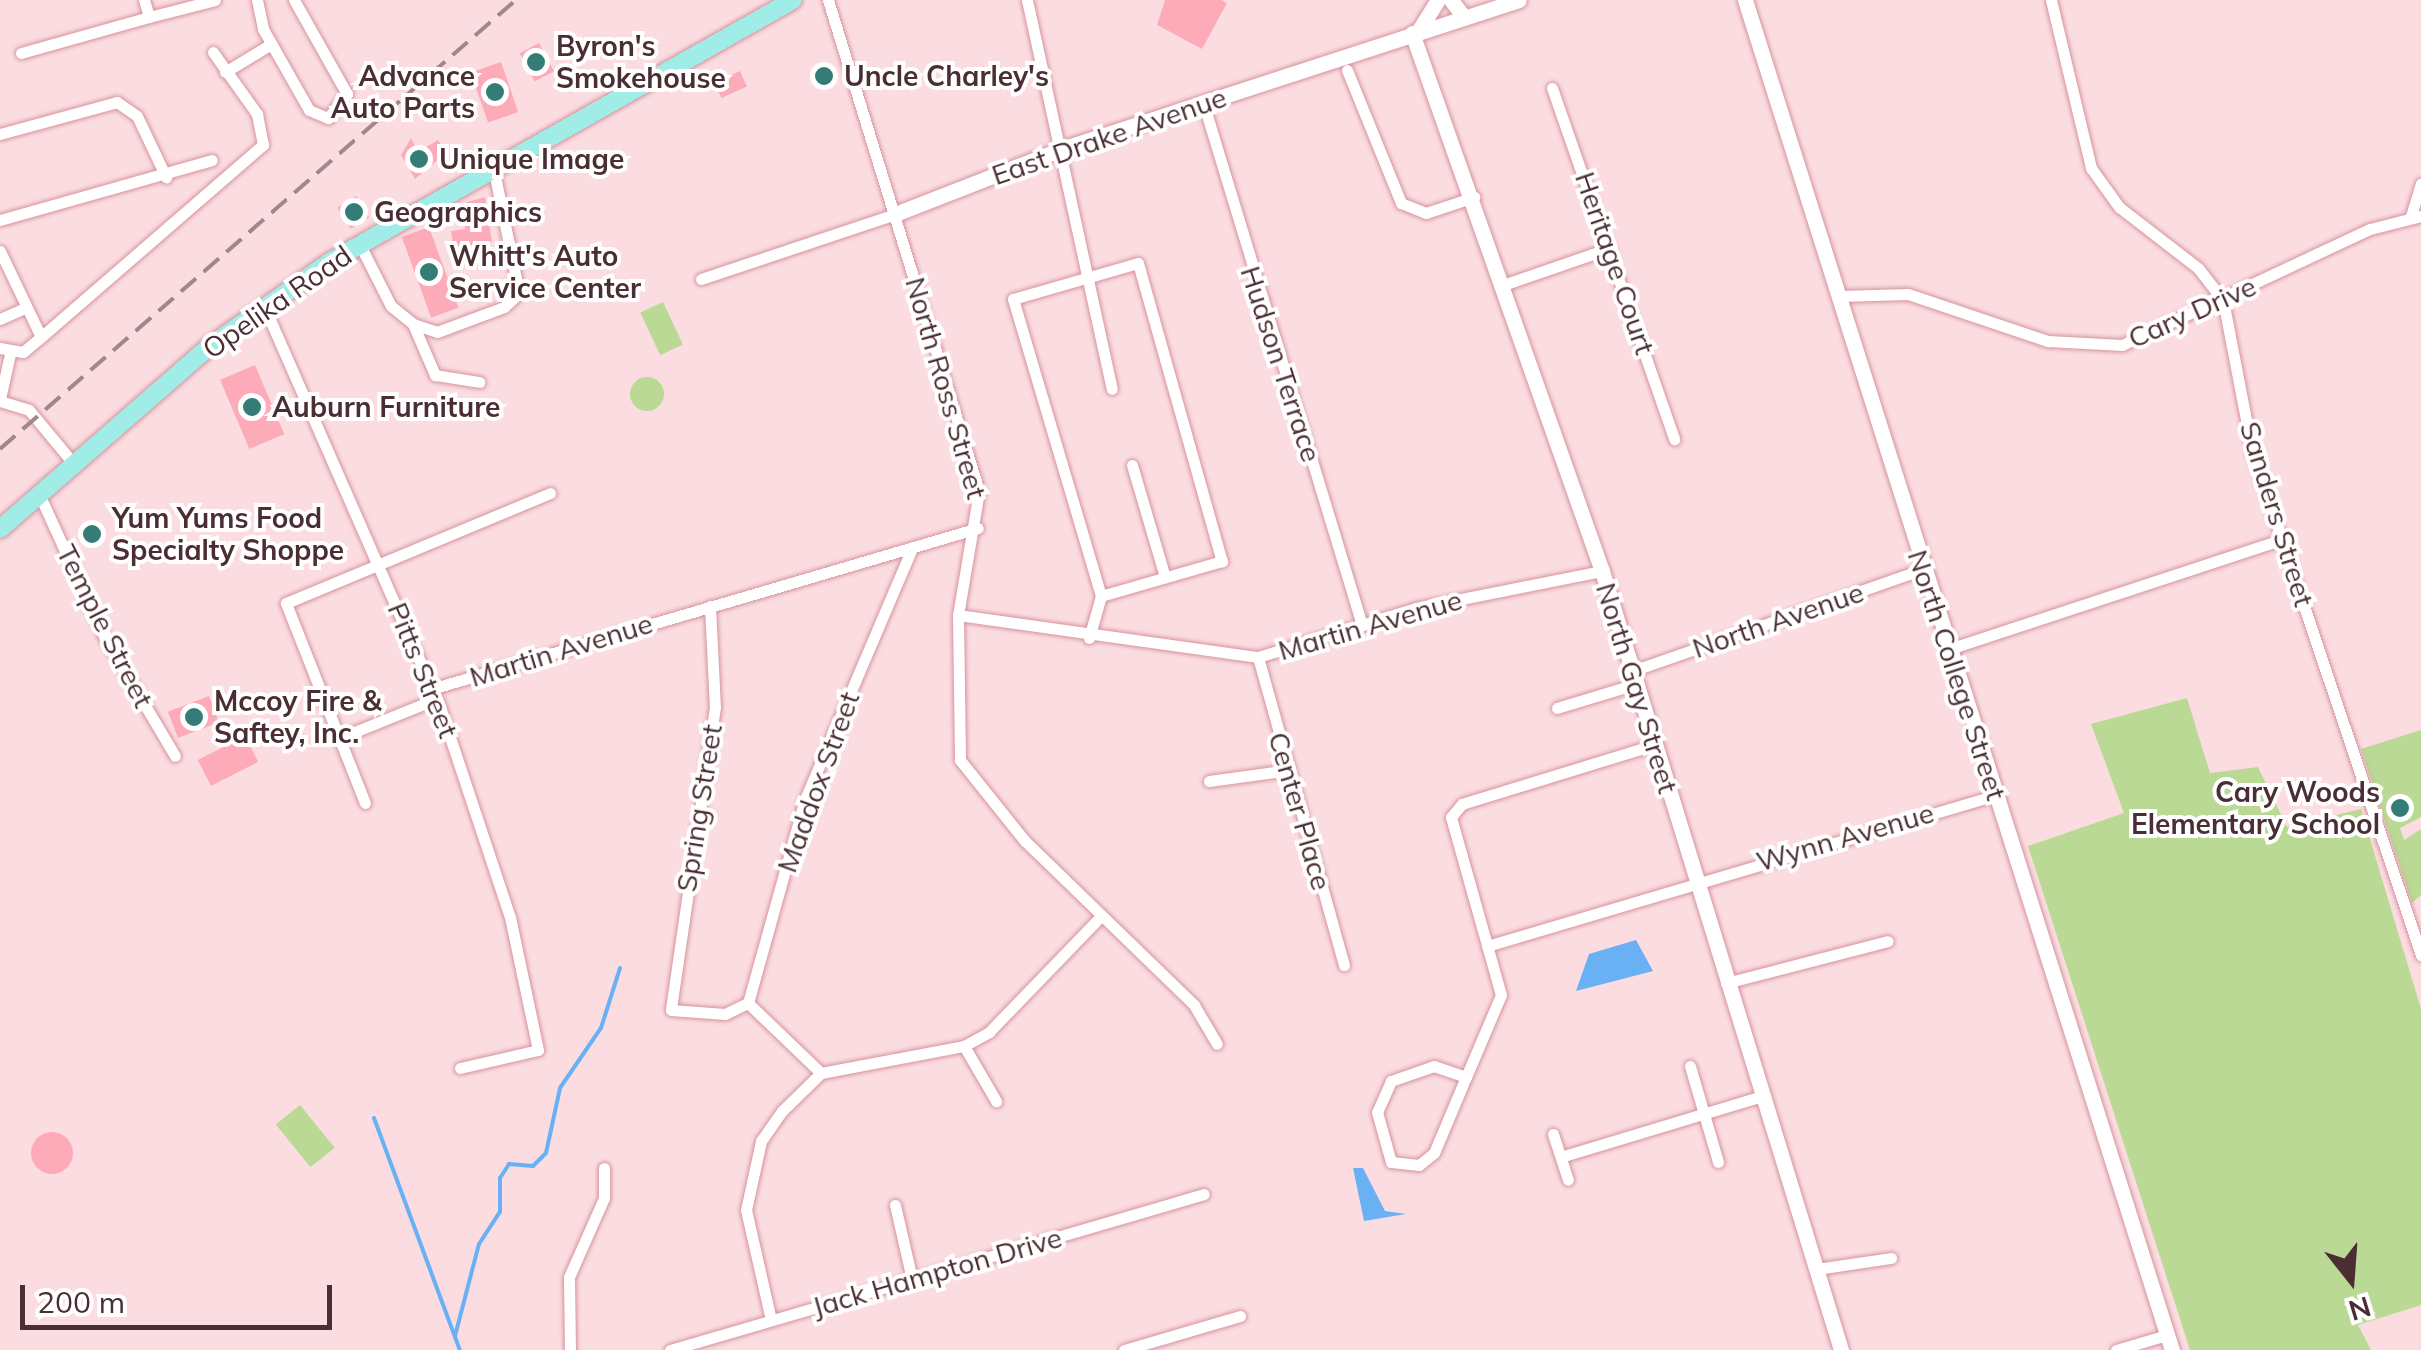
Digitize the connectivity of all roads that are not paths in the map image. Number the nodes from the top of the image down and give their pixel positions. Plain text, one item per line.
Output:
1 (144, 0) edge
2 (216, 0) edge
3 (258, 0) edge
4 (294, 0) edge
5 (793, 0) edge
6 (828, 0) edge
7 (1027, 0) edge
8 (1438, 0) edge
9 (1451, 0) edge
10 (1519, 0) edge
11 (1745, 0) edge
12 (2050, 0) edge
13 (1463, 16) junction
14 (149, 17) junction
15 (1415, 32) junction
16 (271, 44) junction
17 (21, 52) dead end
18 (213, 52) dead end
19 (1346, 70) dead end
20 (226, 72) junction
21 (1552, 88) dead end
22 (1203, 102) junction
23 (0, 134) edge
24 (1064, 148) junction
25 (212, 160) dead end
26 (493, 166) junction
27 (166, 177) junction
28 (2421, 184) edge
29 (1474, 196) junction
30 (895, 214) junction
31 (2416, 216) edge
32 (0, 220) edge
33 (360, 245) junction
34 (1610, 248) junction
35 (0, 251) edge
36 (701, 279) dead end
37 (1081, 280) junction
38 (1506, 284) junction
39 (1839, 296) junction
40 (2223, 300) junction
41 (264, 306) junction
42 (22, 309) junction
43 (0, 318) edge
44 (413, 324) junction
45 (41, 336) junction
46 (5, 351) edge
47 (478, 382) dead end
48 (1112, 389) dead end
49 (0, 400) edge
50 (1674, 440) dead end
51 (73, 463) junction
52 (1132, 465) dead end
53 (550, 493) dead end
54 (39, 494) junction
55 (978, 528) junction
56 (0, 529) edge
57 (2280, 540) junction
58 (912, 548) junction
59 (379, 561) junction
60 (1924, 569) junction
61 (1602, 571) junction
62 (1164, 576) junction
63 (1101, 596) junction
64 (710, 606) junction
65 (958, 615) junction
66 (1362, 625) junction
67 (1089, 638) junction
68 (1949, 648) junction
69 (1258, 656) junction
70 (1634, 678) junction
71 (434, 694) junction
72 (1557, 708) dead end
73 (337, 739) junction
74 (1654, 745) junction
75 (175, 756) dead end
76 (1288, 770) junction
77 (1209, 781) dead end
78 (1996, 795) junction
79 (365, 803) dead end
80 (1695, 879) junction
81 (1100, 917) junction
82 (1888, 942) dead end
83 (1486, 946) junction
84 (2421, 955) edge
85 (1344, 965) dead end
86 (1726, 983) junction
87 (748, 1004) junction
88 (1216, 1044) dead end
89 (964, 1046) junction
90 (1690, 1066) dead end
91 (460, 1068) dead end
92 (821, 1073) junction
93 (1466, 1077) junction
94 (1762, 1096) junction
95 (996, 1102) dead end
96 (1704, 1113) junction
97 (1554, 1134) dead end
98 (1567, 1156) junction
99 (1718, 1162) dead end
100 (604, 1168) dead end
101 (1568, 1180) dead end
102 (1204, 1194) dead end
103 (895, 1205) dead end
104 (1890, 1258) dead end
105 (1817, 1270) junction
106 (912, 1280) junction
107 (1240, 1316) dead end
108 (771, 1320) junction
109 (2170, 1343) edge
110 (570, 1350) edge
111 (670, 1350) edge
112 (1124, 1350) edge
113 (1841, 1350) edge
114 (2116, 1350) edge

1 - 14 street
2 - 14 street
3 - 16 street
4 - 16 street
5 - 26 main road, Opelika Road
6 - 30 street, North Ross Street
7 - 24 street
8 - 15 street
9 - 13 street
10 - 13 street, East Drake Avenue
11 - 39 street, North College Street
12 - 40 street, Sanders Street
13 - 15 street, East Drake Avenue
14 - 17 street
15 - 22 street, East Drake Avenue
15 - 29 street, North Gay Street
16 - 20 street
18 - 20 street
19 - 29 street
20 - 45 street
21 - 34 street, Heritage Court
22 - 24 street, East Drake Avenue
22 - 66 street, Hudson Terrace
23 - 27 street
24 - 30 street, East Drake Avenue
24 - 37 street
25 - 27 street
26 - 33 main road, Opelika Road
26 - 44 street
27 - 32 street
28 - 31 street
29 - 38 street, North Gay Street
30 - 36 street, East Drake Avenue
30 - 55 street, North Ross Street
31 - 40 street, Cary Drive
33 - 41 main road, Opelika Road
33 - 44 street
34 - 38 street
34 - 50 street, Heritage Court
35 - 42 street
37 - 48 street
37 - 62 street
37 - 63 street
38 - 61 street, North Gay Street
39 - 40 street, Cary Drive
39 - 60 street, North College Street
40 - 57 street, Sanders Street
41 - 51 main road, Opelika Road
41 - 59 street, Pitts Street
42 - 43 street
42 - 45 street
44 - 47 street
45 - 46 street
46 - 49 street
49 - 51 street
51 - 54 main road, Opelika Road
52 - 62 street
53 - 59 street
54 - 56 main road, Opelika Road
54 - 75 street, Temple Street
55 - 58 street, Martin Avenue
55 - 65 street, North Ross Street
57 - 68 street
57 - 84 street, Sanders Street
58 - 64 street, Martin Avenue
58 - 87 street, Maddox Street
59 - 71 street, Pitts Street
59 - 73 street
60 - 68 street, North College Street
60 - 70 street, North Avenue
61 - 66 street, Martin Avenue
61 - 70 street, North Gay Street
62 - 63 street
63 - 67 street
64 - 71 street, Martin Avenue
64 - 87 street, Spring Street
65 - 67 street, Martin Avenue
65 - 81 street, North Ross Street
66 - 69 street, Martin Avenue
67 - 69 street, Martin Avenue
68 - 78 street, North College Street
69 - 76 street, Center Place
70 - 72 street, North Avenue
70 - 74 street, North Gay Street
71 - 73 street, Martin Avenue
71 - 91 street, Pitts Street
73 - 79 street
74 - 80 street, North Gay Street
74 - 83 street
76 - 77 street
76 - 85 street, Center Place
78 - 80 street, Wynn Avenue
78 - 109 street, North College Street
80 - 83 street, Wynn Avenue
80 - 86 street, North Gay Street
81 - 88 street, North Ross Street
81 - 89 street
82 - 86 street
83 - 93 street
86 - 94 street, North Gay Street
87 - 92 street
89 - 92 street
89 - 95 street
90 - 96 street
92 - 108 street
93 - 93 street
94 - 96 street
94 - 105 street, North Gay Street
96 - 98 street
96 - 99 street
97 - 98 street
98 - 101 street
100 - 110 street
102 - 106 street, Jack Hampton Drive
103 - 106 street
104 - 105 street
105 - 113 street, North Gay Street
106 - 108 street, Jack Hampton Drive
107 - 112 street
108 - 111 street, Jack Hampton Drive
109 - 114 street

